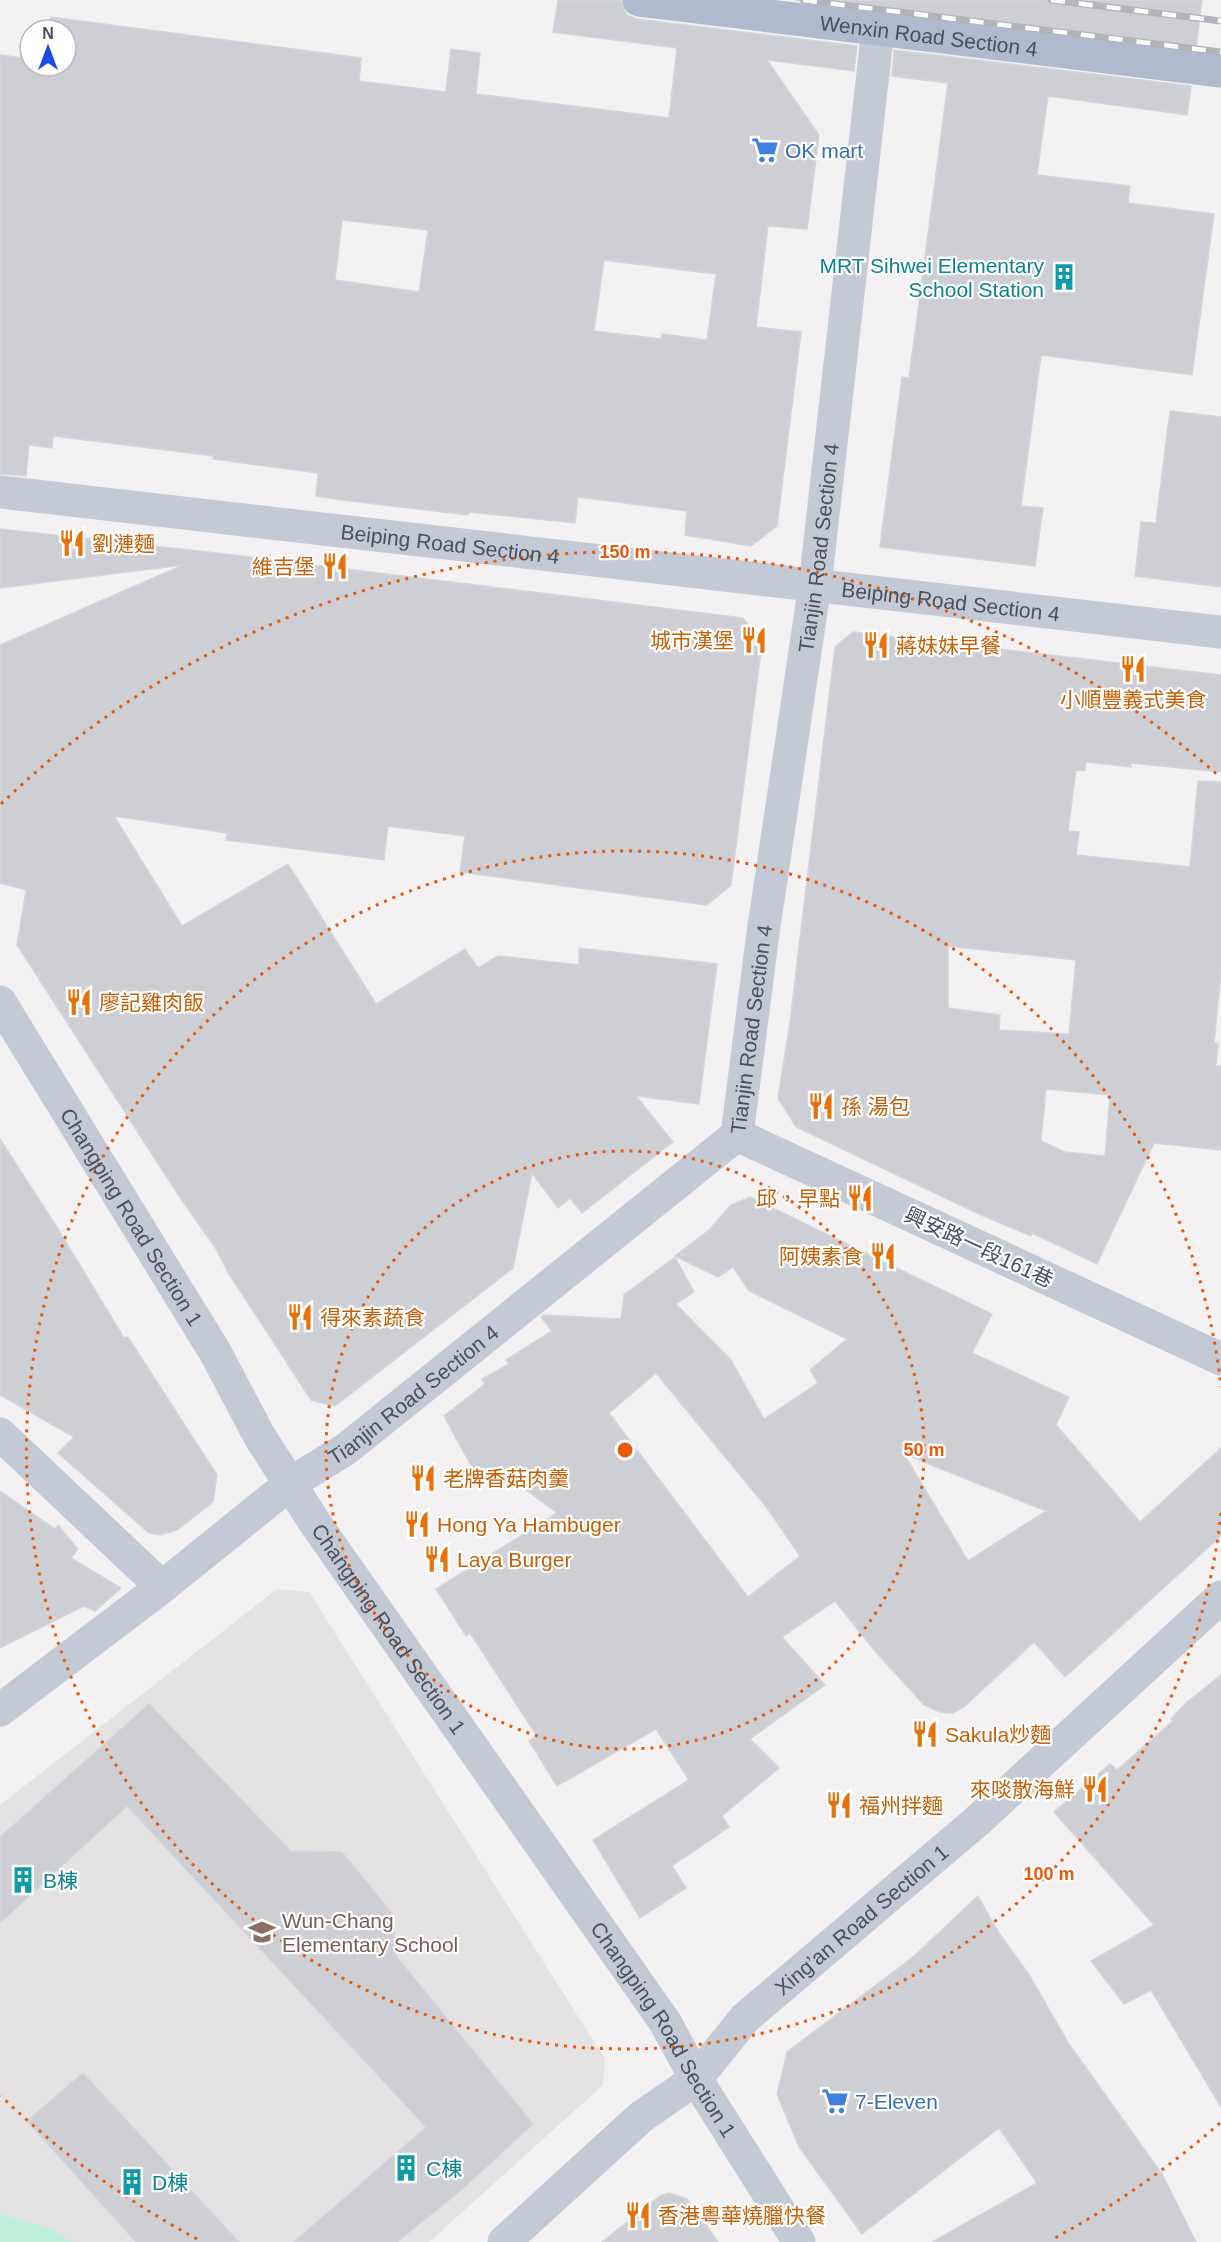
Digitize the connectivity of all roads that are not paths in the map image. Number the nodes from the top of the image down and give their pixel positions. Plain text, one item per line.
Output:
1 (639, 0) edge
2 (878, 29) junction
3 (1221, 71) edge
4 (0, 492) edge
5 (814, 585) junction
6 (1221, 632) edge
7 (0, 1002) edge
8 (737, 1135) junction
9 (1221, 1359) edge
10 (0, 1434) edge
11 (291, 1483) junction
12 (162, 1587) junction
13 (1221, 1597) edge
14 (0, 1710) edge
15 (696, 2079) junction
16 (504, 2242) edge
17 (799, 2242) edge

1 - 2 main road, Wenxin Road Section 4
2 - 3 main road, Wenxin Road Section 4
2 - 5 street, Tianjin Road Section 4
4 - 5 street, Beiping Road Section 4
5 - 6 street, Beiping Road Section 4
5 - 8 street, Tianjin Road Section 4
7 - 11 street, Changping Road Section 1
8 - 9 street, 興安路一段161巷
8 - 11 street, Tianjin Road Section 4
10 - 12 street
11 - 12 street, Tianjin Road Section 4
11 - 15 street, Changping Road Section 1
12 - 14 street, Tianjin Road Section 4
13 - 15 street, Xing’an Road Section 1
15 - 16 street, Xing’an Road Section 1
15 - 17 street, Changping Road Section 1

